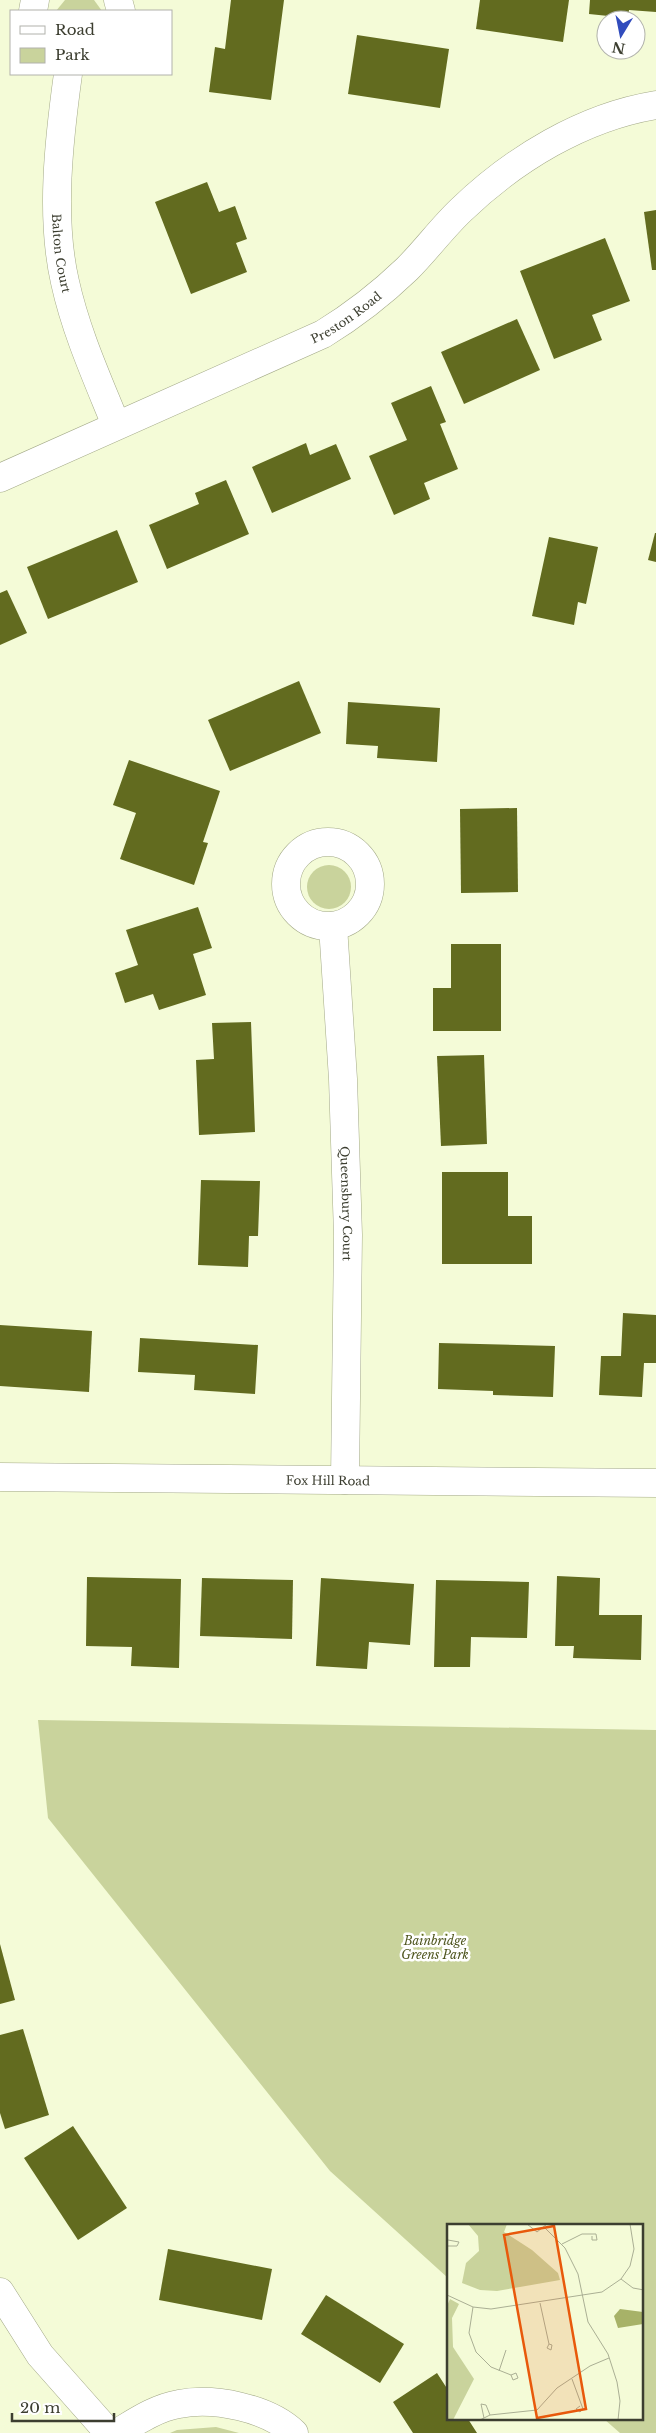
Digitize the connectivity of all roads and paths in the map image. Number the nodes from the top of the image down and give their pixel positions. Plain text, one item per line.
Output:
1 (68, 75) edge
2 (656, 105) edge
3 (116, 425) junction
4 (0, 478) edge
5 (333, 926) dead end
6 (0, 1477) edge
7 (345, 1480) junction
8 (656, 1483) edge
9 (0, 2292) edge
10 (109, 2433) edge
11 (117, 2433) edge
12 (294, 2433) edge

1 - 3 street, Balton Court
2 - 3 street, Preston Road
3 - 4 street, Preston Road
5 - 7 street, Queensbury Court
6 - 7 street, Fox Hill Road
7 - 8 street, Fox Hill Road
9 - 10 street
11 - 12 street

